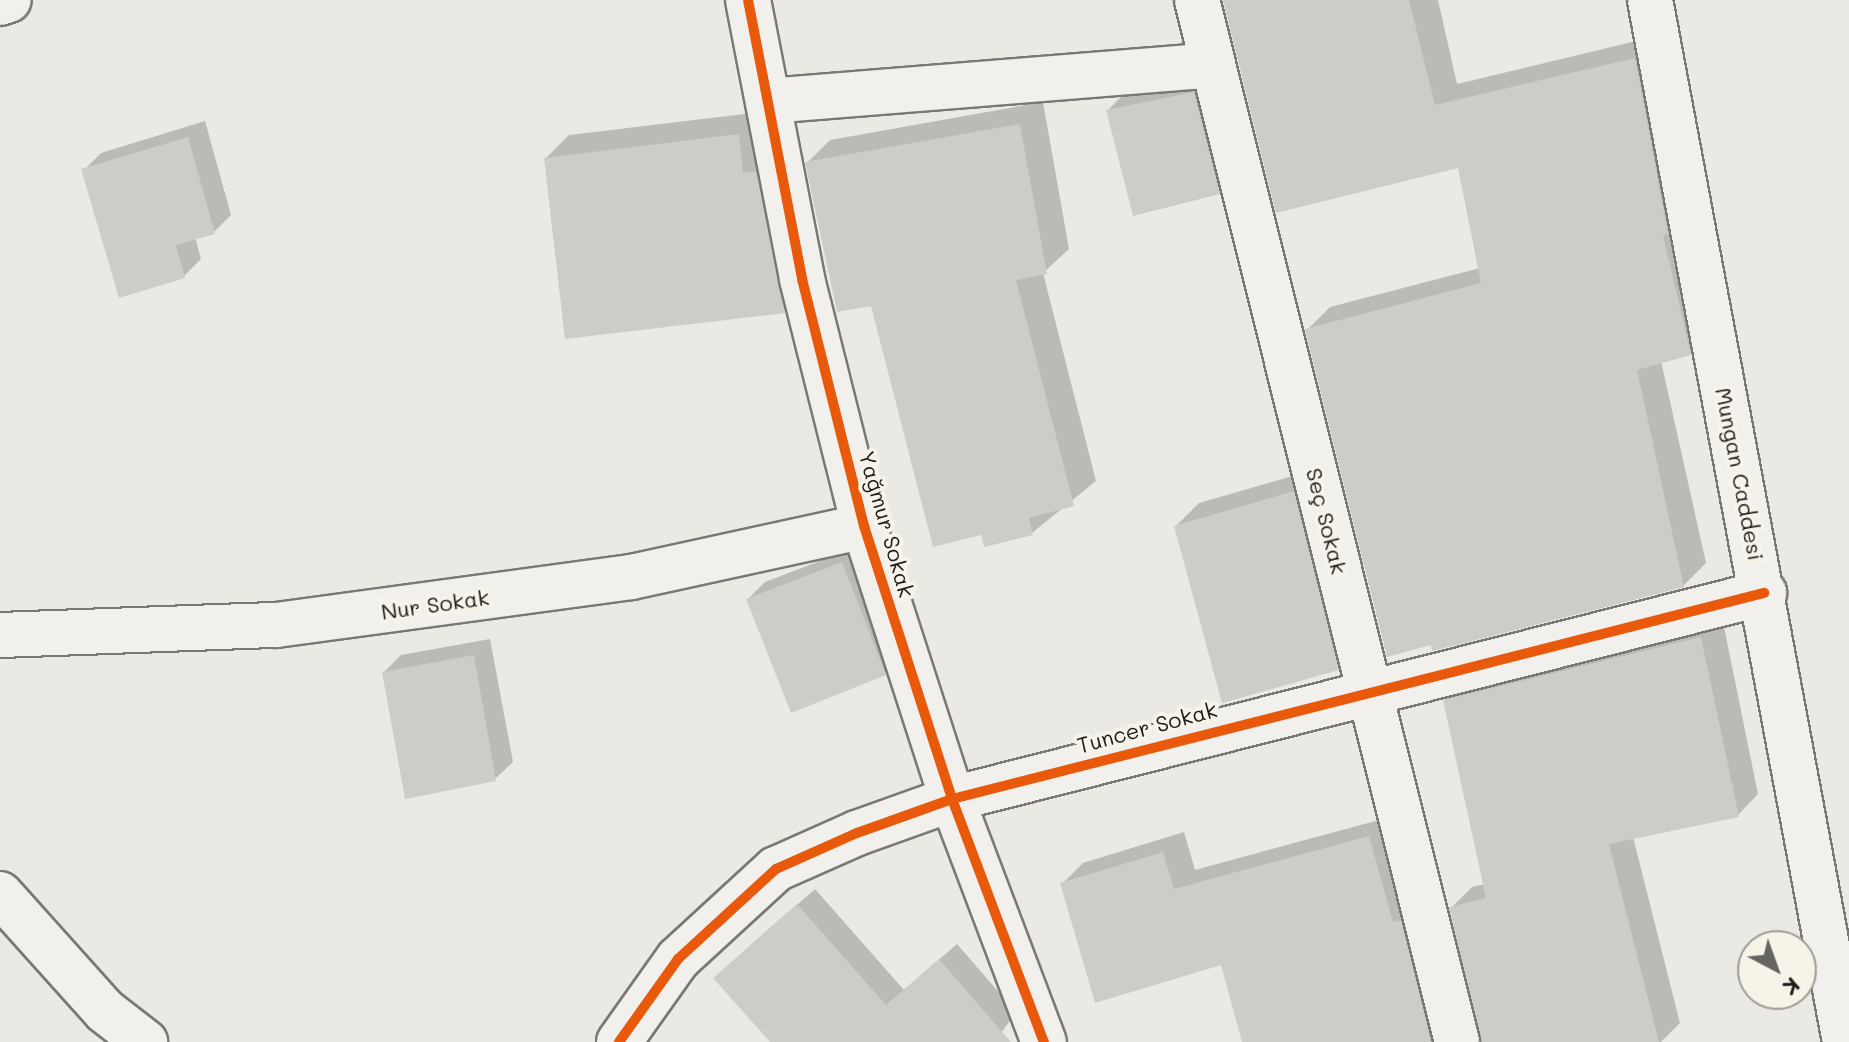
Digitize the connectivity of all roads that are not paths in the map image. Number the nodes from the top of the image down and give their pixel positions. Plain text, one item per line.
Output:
1 (9, 0) edge
2 (748, 0) edge
3 (1197, 0) edge
4 (1650, 0) edge
5 (0, 3) edge
6 (1213, 65) junction
7 (768, 101) junction
8 (864, 526) junction
9 (1764, 593) junction
10 (0, 635) edge
11 (1369, 689) junction
12 (952, 799) junction
13 (0, 894) edge
14 (145, 1042) edge
15 (619, 1042) edge
16 (1044, 1042) edge
17 (1457, 1042) edge
18 (1845, 1042) edge

1 - 5 street
2 - 7 street, Yağmur Sokak
3 - 6 street, Seç Sokak
4 - 9 street, Mungan Caddesi
6 - 7 street
6 - 11 street, Seç Sokak
7 - 8 street, Yağmur Sokak
8 - 10 street, Nur Sokak
8 - 12 street, Yağmur Sokak
9 - 11 street, Tuncer Sokak
9 - 18 street, Mungan Caddesi
11 - 12 street, Tuncer Sokak
11 - 17 street, Seç Sokak
12 - 15 street, Tuncer Sokak
12 - 16 street, Yağmur Sokak
13 - 14 street

